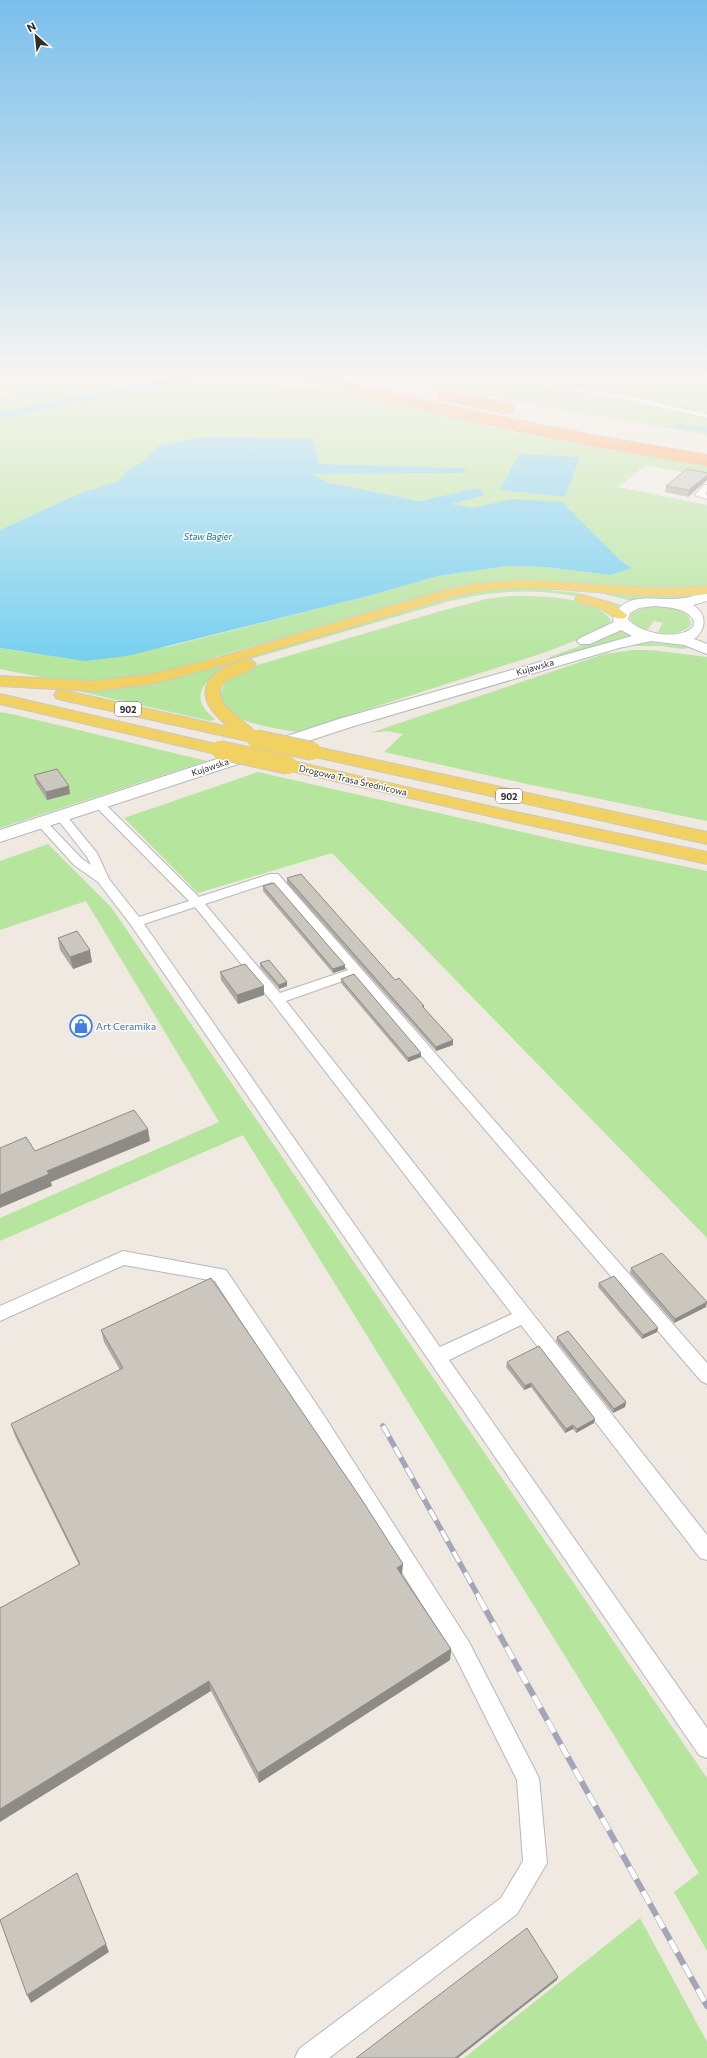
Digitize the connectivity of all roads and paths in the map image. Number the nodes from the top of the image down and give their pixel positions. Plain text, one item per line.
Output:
1 (707, 487) edge
2 (707, 497) edge
3 (549, 585) junction
4 (707, 590) edge
5 (707, 597) edge
6 (649, 602) junction
7 (670, 604) junction
8 (621, 619) junction
9 (703, 622) edge
10 (650, 637) junction
11 (669, 638) junction
12 (707, 650) edge
13 (0, 681) edge
14 (0, 699) edge
15 (421, 700) junction
16 (0, 707) edge
17 (91, 720) junction
18 (256, 738) junction
19 (99, 804) junction
20 (61, 816) junction
21 (41, 822) junction
22 (0, 836) edge
23 (707, 838) edge
24 (707, 858) edge
25 (102, 880) junction
26 (198, 903) junction
27 (136, 922) junction
28 (356, 972) junction
29 (277, 1000) junction
30 (0, 1314) edge
31 (524, 1316) junction
32 (437, 1357) junction
33 (707, 1376) edge
34 (707, 1551) edge
35 (707, 1746) edge
36 (308, 2058) edge

1 - 2 lane
3 - 4 main road
3 - 6 main road
3 - 13 main road
5 - 7 street
6 - 7 street, Kujawska
6 - 8 street, Kujawska
7 - 9 street
8 - 10 street
8 - 15 street, Kujawska
8 - 18 main road
9 - 11 street
10 - 11 street
10 - 15 street, Kujawska
11 - 12 street
13 - 18 main road, Drogowa Trasa Średnicowa / 902
14 - 17 main road, Drogowa Trasa Średnicowa / 902
15 - 19 street, Kujawska
16 - 17 main road
17 - 24 main road, Drogowa Trasa Średnicowa / 902, bridge
18 - 23 main road, Drogowa Trasa Średnicowa / 902, bridge
19 - 20 street, Kujawska
19 - 26 lane
20 - 21 street, Kujawska
20 - 25 lane
21 - 22 street, Kujawska
21 - 25 lane
25 - 27 lane
26 - 27 lane
26 - 28 lane
26 - 29 lane
27 - 32 lane
28 - 29 lane
28 - 33 lane
29 - 31 lane
30 - 36 lane
31 - 32 lane
31 - 34 lane
32 - 35 lane

